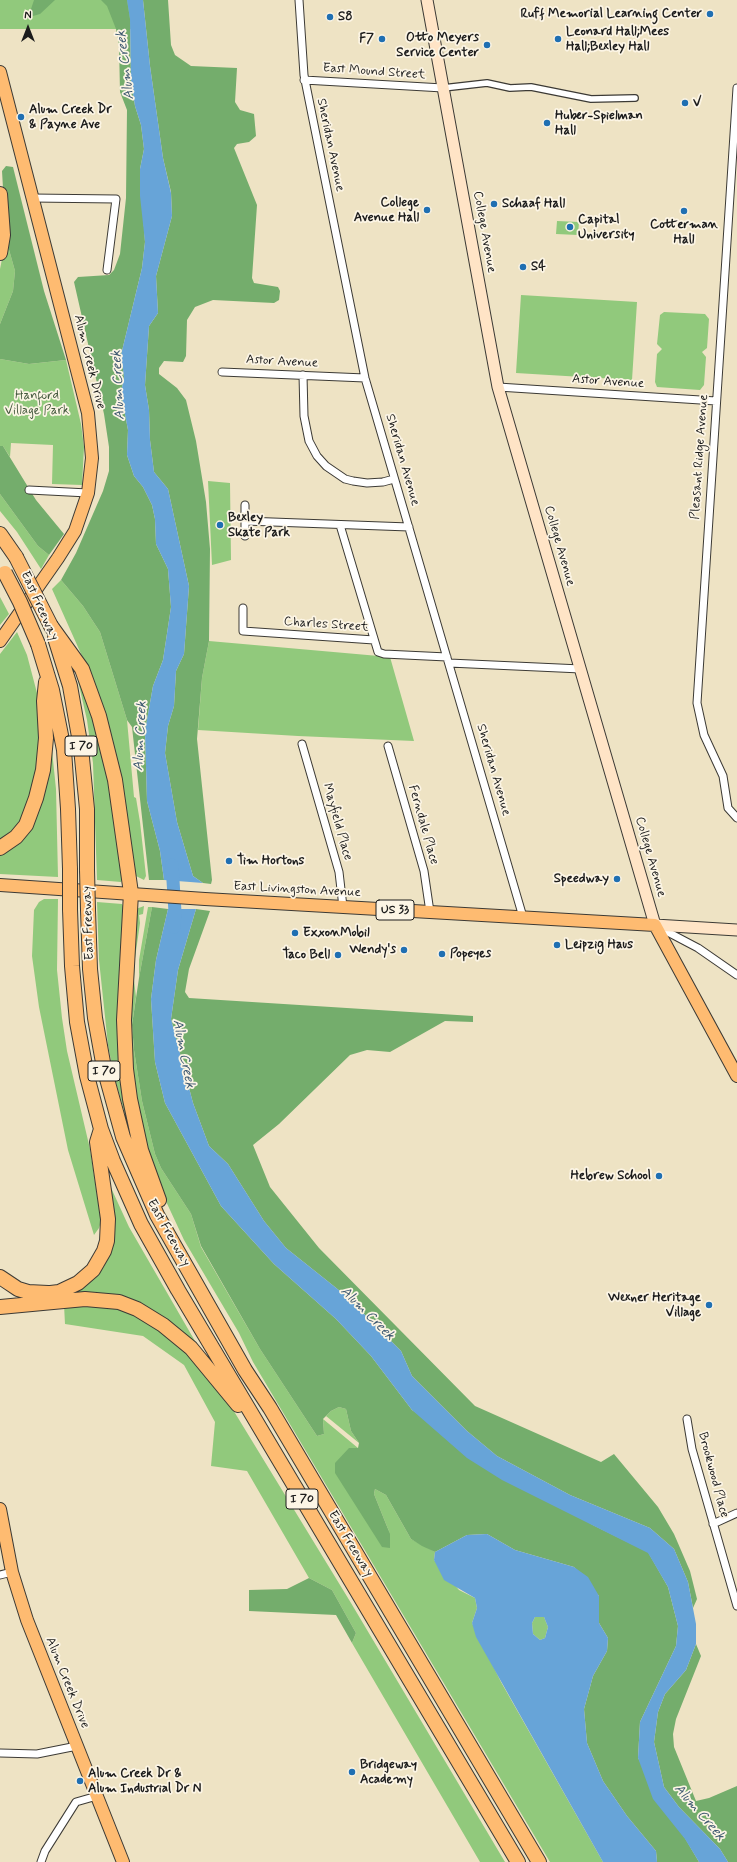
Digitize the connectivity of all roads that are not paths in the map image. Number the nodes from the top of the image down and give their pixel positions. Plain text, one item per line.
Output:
1 (299, 0) edge
2 (427, 0) edge
3 (0, 72) edge
4 (304, 80) junction
5 (443, 88) junction
6 (737, 88) edge
7 (634, 98) dead end
8 (737, 100) edge
9 (0, 194) edge
10 (32, 198) junction
11 (0, 252) edge
12 (107, 270) dead end
13 (222, 372) dead end
14 (303, 375) junction
15 (365, 378) junction
16 (498, 387) junction
17 (716, 401) junction
18 (394, 479) junction
19 (29, 490) dead end
20 (88, 493) junction
21 (245, 505) dead end
22 (245, 522) junction
23 (340, 525) junction
24 (409, 527) junction
25 (0, 534) edge
26 (245, 536) dead end
27 (2, 570) edge
28 (243, 608) dead end
29 (51, 626) junction
30 (374, 640) junction
31 (0, 641) edge
32 (448, 660) junction
33 (581, 669) junction
34 (48, 672) junction
35 (302, 744) dead end
36 (388, 746) dead end
37 (737, 818) edge
38 (0, 848) edge
39 (0, 885) edge
40 (132, 893) junction
41 (343, 907) junction
42 (430, 912) junction
43 (523, 917) junction
44 (655, 925) junction
45 (737, 930) edge
46 (737, 975) edge
47 (737, 1076) edge
48 (101, 1129) junction
49 (161, 1222) junction
50 (0, 1278) edge
51 (48, 1293) junction
52 (0, 1299) edge
53 (0, 1307) edge
54 (687, 1419) dead end
55 (274, 1452) junction
56 (0, 1509) edge
57 (737, 1513) edge
58 (714, 1524) junction
59 (6, 1574) edge
60 (737, 1606) edge
61 (77, 1746) junction
62 (0, 1753) edge
63 (97, 1796) junction
64 (41, 1862) edge
65 (123, 1862) edge
66 (518, 1862) edge
67 (539, 1862) edge

1 - 4 street, Sheridan Avenue
2 - 5 main road, College Avenue
3 - 10 main road, Alum Creek Drive
4 - 5 street, East Mound Street
4 - 15 street, Sheridan Avenue
5 - 7 street
5 - 16 main road, College Avenue
6 - 8 street, Pleasant Ridge Avenue
8 - 17 street, Pleasant Ridge Avenue
9 - 11 highway
10 - 12 street
10 - 20 main road, Alum Creek Drive
13 - 14 street, Astor Avenue
14 - 15 street, Astor Avenue
14 - 18 street
15 - 18 street, Sheridan Avenue
16 - 17 street, Astor Avenue
16 - 33 main road, College Avenue
17 - 37 street, Pleasant Ridge Avenue
18 - 24 street, Sheridan Avenue
19 - 20 street
20 - 31 main road, Alum Creek Drive
21 - 22 street
22 - 23 street
22 - 26 street
23 - 24 street
23 - 30 street
24 - 32 street, Sheridan Avenue
25 - 29 highway, East Freeway / I 70, bridge
27 - 34 highway, East Freeway / I 70, bridge
28 - 30 street, Charles Street
29 - 40 highway
29 - 49 highway, East Freeway / I 70, bridge
30 - 32 street, Charles Street
32 - 33 street, Charles Street
32 - 43 street, Sheridan Avenue
33 - 44 main road, College Avenue
34 - 38 highway
34 - 48 highway, East Freeway / I 70, bridge
35 - 41 street, Mayfield Place
36 - 42 street, Ferndale Place
39 - 40 main road, East Livingston Avenue / US 33
40 - 41 main road, East Livingston Avenue / US 33
40 - 49 highway
41 - 42 main road, East Livingston Avenue / US 33
42 - 43 main road, East Livingston Avenue / US 33
43 - 44 main road, East Livingston Avenue / US 33
44 - 45 main road, East Livingston Avenue
44 - 46 street
44 - 47 main road, College Avenue
48 - 51 highway
48 - 55 highway, East Freeway / I 70
49 - 67 highway, East Freeway / I 70
50 - 51 highway
51 - 52 highway
53 - 55 highway
54 - 58 street, Brookwood Place
55 - 66 highway, East Freeway / I 70
56 - 59 main road, Alum Creek Drive
57 - 58 street
58 - 60 street, Brookwood Place
59 - 61 main road, Alum Creek Drive
61 - 62 street
61 - 63 main road, Alum Creek Drive
63 - 64 street
63 - 65 main road, Alum Creek Drive

